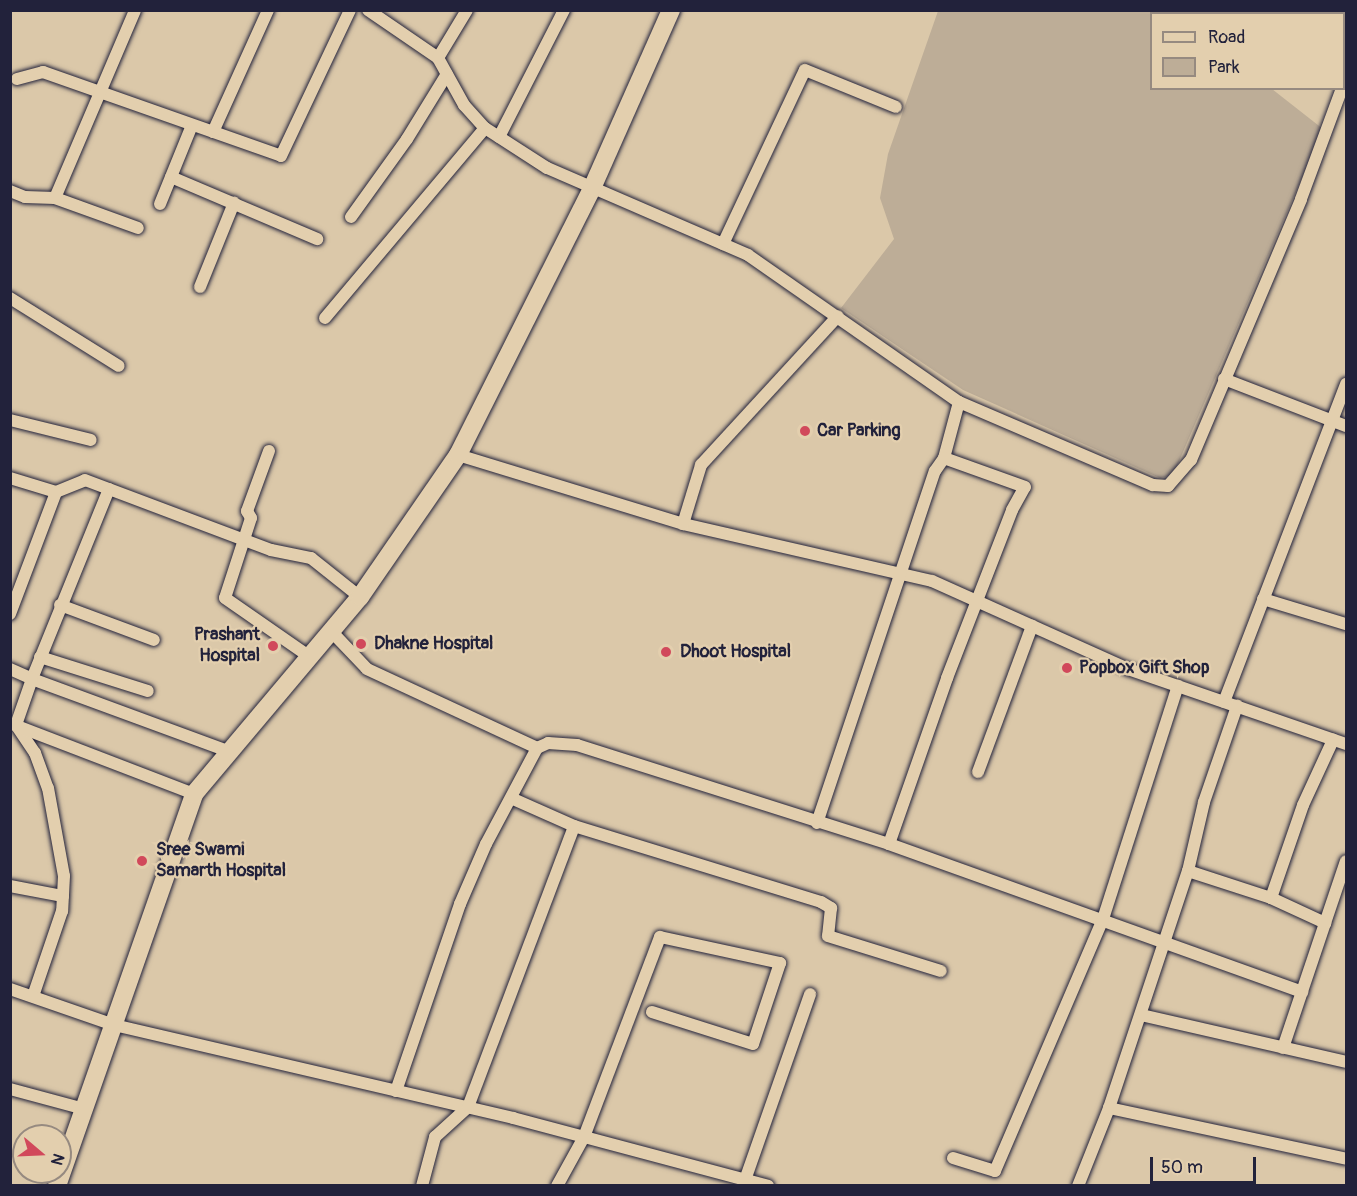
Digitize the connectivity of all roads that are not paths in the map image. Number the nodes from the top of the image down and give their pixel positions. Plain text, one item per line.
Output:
1 (135, 10) edge
2 (268, 10) edge
3 (350, 10) edge
4 (368, 10) edge
5 (467, 10) edge
6 (564, 10) edge
7 (671, 10) edge
8 (438, 58) junction
9 (447, 74) junction
10 (17, 79) dead end
11 (1342, 90) edge
12 (101, 93) junction
13 (896, 107) dead end
14 (192, 125) junction
15 (485, 128) junction
16 (213, 132) junction
17 (499, 137) junction
18 (171, 177) junction
19 (593, 186) junction
20 (10, 191) edge
21 (55, 198) junction
22 (234, 203) junction
23 (160, 204) dead end
24 (351, 217) dead end
25 (138, 228) dead end
26 (317, 239) dead end
27 (723, 244) junction
28 (200, 286) dead end
29 (10, 298) edge
30 (838, 316) junction
31 (325, 318) dead end
32 (119, 366) dead end
33 (1224, 379) junction
34 (1347, 384) edge
35 (959, 402) junction
36 (10, 420) edge
37 (1332, 420) junction
38 (1347, 426) edge
39 (91, 440) dead end
40 (269, 451) dead end
41 (458, 455) junction
42 (944, 458) junction
43 (10, 478) edge
44 (109, 489) junction
45 (56, 492) junction
46 (683, 524) junction
47 (243, 539) junction
48 (901, 575) junction
49 (360, 597) junction
50 (1263, 599) junction
51 (979, 603) junction
52 (60, 605) junction
53 (10, 614) edge
54 (1347, 624) edge
55 (1032, 626) junction
56 (331, 631) junction
57 (154, 640) dead end
58 (40, 657) junction
59 (310, 657) junction
60 (10, 669) edge
61 (32, 679) junction
62 (1178, 686) junction
63 (148, 691) dead end
64 (1224, 702) junction
65 (1237, 706) junction
66 (13, 725) edge
67 (1333, 740) junction
68 (1347, 744) edge
69 (537, 748) junction
70 (230, 752) junction
71 (978, 772) dead end
72 (194, 794) junction
73 (513, 799) junction
74 (817, 823) junction
75 (573, 826) junction
76 (889, 844) junction
77 (1347, 861) edge
78 (1188, 871) junction
79 (10, 886) edge
80 (63, 896) junction
81 (1271, 898) junction
82 (1103, 919) junction
83 (1325, 923) junction
84 (1163, 941) junction
85 (941, 970) dead end
86 (10, 988) edge
87 (1302, 992) junction
88 (810, 994) dead end
89 (33, 996) junction
90 (652, 1012) dead end
91 (1141, 1015) junction
92 (114, 1025) junction
93 (1283, 1047) junction
94 (1347, 1062) edge
95 (10, 1089) edge
96 (396, 1091) junction
97 (468, 1107) junction
98 (1109, 1108) junction
99 (84, 1109) junction
100 (584, 1137) junction
101 (953, 1158) dead end
102 (1347, 1159) edge
103 (745, 1180) junction
104 (57, 1185) edge
105 (422, 1185) edge
106 (557, 1185) edge
107 (768, 1185) edge
108 (1078, 1185) edge

1 - 12 street
2 - 16 street
3 - 16 street
4 - 8 street
5 - 8 street
6 - 17 street
7 - 19 main road
8 - 9 street
9 - 15 street
9 - 24 street
10 - 12 street
11 - 33 street
12 - 14 street
12 - 21 street
13 - 27 street
14 - 16 street
14 - 18 street
15 - 17 street
15 - 31 street
17 - 19 street
18 - 22 street
18 - 23 street
19 - 27 street
19 - 41 main road
20 - 21 street
21 - 25 street
22 - 26 street
22 - 28 street
27 - 30 street
29 - 32 street
30 - 35 street
30 - 46 street
33 - 35 street
33 - 37 street
34 - 37 street
35 - 42 street
36 - 39 street
37 - 38 street
37 - 50 street
40 - 47 street
41 - 46 street
41 - 49 main road
42 - 48 street
42 - 51 street
43 - 45 street
44 - 45 street
44 - 47 street
44 - 52 street
45 - 53 street
46 - 48 street
47 - 49 street
47 - 59 street
48 - 51 street
48 - 74 street
49 - 56 main road
50 - 54 street
50 - 64 street
51 - 55 street
51 - 76 street
52 - 57 street
52 - 58 street
55 - 62 street
55 - 71 street
56 - 59 main road
56 - 69 street
58 - 61 street
58 - 63 street
59 - 70 main road
60 - 61 street
61 - 66 street
61 - 70 street
62 - 64 street
62 - 82 street
64 - 65 street
65 - 67 street
65 - 78 street
66 - 72 street
66 - 80 street
67 - 68 street
67 - 81 street
69 - 73 street
69 - 74 street
70 - 72 main road
72 - 92 main road
73 - 75 street
73 - 96 street
74 - 76 street
75 - 85 street
75 - 97 street
76 - 82 street
77 - 83 street
78 - 81 street
78 - 84 street
79 - 80 street
80 - 89 street
81 - 83 street
82 - 84 street
82 - 101 street
83 - 87 street
84 - 87 street
84 - 91 street
86 - 89 street
87 - 93 street
88 - 103 street
89 - 92 street
90 - 100 street
91 - 93 street
91 - 98 street
92 - 96 street
92 - 99 main road
93 - 94 street
95 - 99 street
96 - 97 street
97 - 100 street
97 - 105 street
98 - 102 street
98 - 108 street
99 - 104 main road
100 - 103 street
100 - 106 street
103 - 107 street

